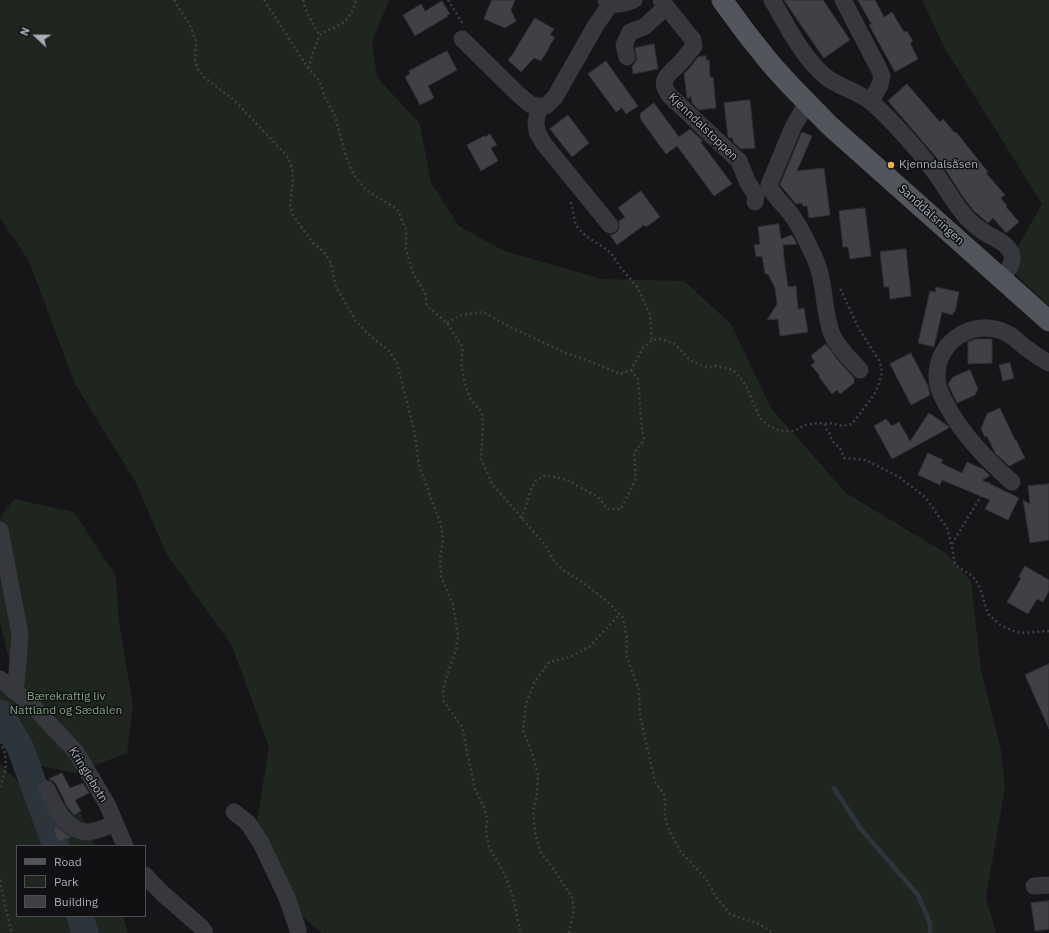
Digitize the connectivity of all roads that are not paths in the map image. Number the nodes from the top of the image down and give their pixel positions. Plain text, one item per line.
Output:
1 (634, 0) edge
2 (722, 0) edge
3 (772, 0) edge
4 (843, 0) edge
5 (608, 3) edge
6 (663, 3) edge
7 (462, 39) dead end
8 (627, 57) dead end
9 (871, 101) junction
10 (807, 103) junction
11 (539, 106) junction
12 (755, 202) dead end
13 (610, 225) dead end
14 (1001, 278) junction
15 (1049, 321) edge
16 (1049, 363) edge
17 (860, 370) dead end
18 (1012, 482) dead end
19 (0, 530) edge
20 (6, 684) edge
21 (47, 789) dead end
22 (234, 812) dead end
23 (115, 823) junction
24 (125, 845) edge
25 (146, 876) edge
26 (205, 933) edge
27 (298, 933) edge

1 - 5 street
2 - 10 main road, Sanddalsringen
3 - 9 street, Sanddalsringen
4 - 9 street
5 - 11 street
6 - 8 street
6 - 12 street, Kjenndalstoppen
7 - 11 street
9 - 14 street, Sanddalsringen
10 - 14 main road, Sanddalsringen
10 - 17 street
11 - 13 street
14 - 15 main road, Sanddalsringen
16 - 18 street
19 - 20 street
20 - 23 street, Kringlebotn
21 - 23 street
22 - 27 street
23 - 24 street, Kringlebotn
25 - 26 street

